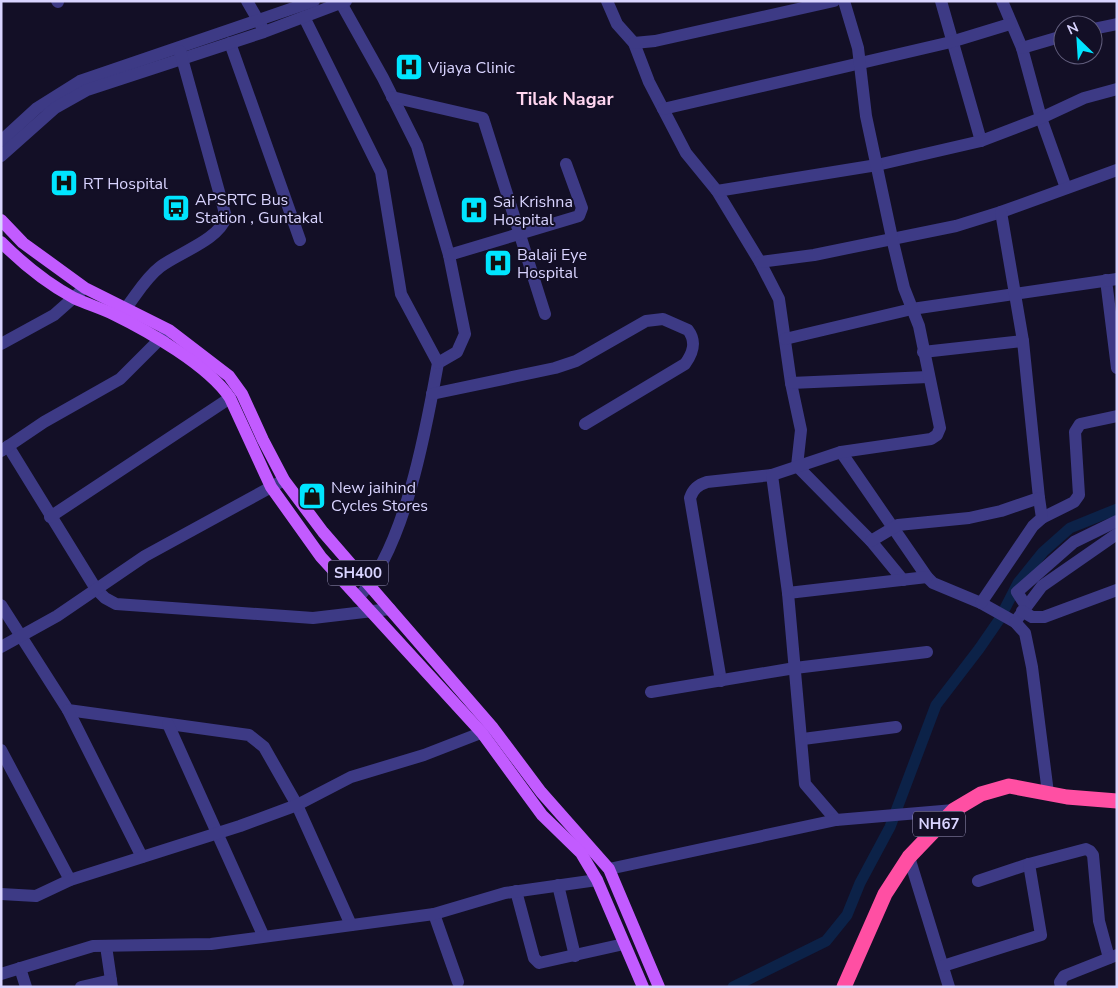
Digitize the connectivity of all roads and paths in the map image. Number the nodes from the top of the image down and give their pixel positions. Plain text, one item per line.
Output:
1 (247, 1) edge
2 (314, 1) edge
3 (607, 1) edge
4 (834, 1) edge
5 (844, 1) edge
6 (941, 1) edge
7 (1002, 1) edge
8 (344, 2) edge
9 (304, 17) junction
10 (258, 20) junction
11 (1010, 24) junction
12 (1117, 24) edge
13 (1103, 27) edge
14 (264, 32) junction
15 (1053, 39) edge
16 (634, 42) junction
17 (952, 42) junction
18 (230, 43) junction
19 (1022, 48) junction
20 (180, 53) junction
21 (860, 62) junction
22 (1117, 89) edge
23 (392, 97) junction
24 (663, 109) junction
25 (1041, 118) junction
26 (981, 141) junction
27 (1, 142) edge
28 (1, 156) edge
29 (566, 164) dead end
30 (877, 165) junction
31 (1117, 170) edge
32 (1066, 188) junction
33 (717, 191) junction
34 (1001, 212) junction
35 (1, 220) edge
36 (520, 234) junction
37 (892, 238) junction
38 (300, 240) dead end
39 (1, 242) edge
40 (449, 255) junction
41 (760, 262) junction
42 (1112, 280) edge
43 (85, 288) junction
44 (1015, 294) junction
45 (74, 297) junction
46 (912, 309) junction
47 (122, 312) junction
48 (545, 314) dead end
49 (169, 330) junction
50 (159, 340) junction
51 (784, 340) junction
52 (1022, 341) junction
53 (1, 344) edge
54 (923, 352) junction
55 (438, 363) junction
56 (1117, 368) edge
57 (928, 377) junction
58 (791, 383) junction
59 (432, 394) junction
60 (230, 398) junction
61 (1117, 416) edge
62 (585, 424) dead end
63 (5, 449) edge
64 (842, 452) junction
65 (797, 466) junction
66 (772, 475) junction
67 (284, 480) junction
68 (270, 487) junction
69 (1039, 498) junction
70 (50, 517) junction
71 (1042, 518) junction
72 (1117, 520) edge
73 (893, 527) junction
74 (1117, 534) edge
75 (871, 541) junction
76 (927, 577) junction
77 (903, 580) junction
78 (369, 586) junction
79 (96, 589) junction
80 (1117, 590) edge
81 (788, 593) junction
82 (358, 598) junction
83 (981, 603) junction
84 (1, 605) edge
85 (390, 608) junction
86 (371, 612) junction
87 (1019, 615) junction
88 (20, 637) junction
89 (1, 647) edge
90 (927, 652) dead end
91 (796, 668) junction
92 (721, 680) junction
93 (651, 692) dead end
94 (68, 710) junction
95 (168, 724) junction
96 (896, 727) dead end
97 (487, 731) junction
98 (803, 739) junction
99 (1, 750) edge
100 (1048, 793) junction
101 (1117, 801) edge
102 (297, 804) junction
103 (954, 810) junction
104 (836, 820) junction
105 (216, 833) junction
106 (142, 857) junction
107 (909, 857) junction
108 (1028, 864) junction
109 (609, 870) junction
110 (70, 880) junction
111 (597, 880) junction
112 (978, 881) dead end
113 (558, 885) junction
114 (516, 891) junction
115 (1, 894) edge
116 (434, 914) junction
117 (351, 925) junction
118 (263, 935) junction
119 (624, 944) junction
120 (106, 946) junction
121 (575, 956) junction
122 (1113, 956) edge
123 (943, 966) junction
124 (20, 968) junction
125 (1, 974) edge
126 (458, 982) dead end
127 (112, 984) edge
128 (26, 987) edge
129 (81, 987) edge
130 (643, 987) edge
131 (659, 987) edge
132 (844, 987) edge
133 (949, 987) edge
134 (1061, 987) edge

1 - 10 street
2 - 10 street
3 - 16 street
4 - 16 street
5 - 21 street
6 - 17 street
7 - 11 street
8 - 9 street
8 - 23 street
9 - 14 street
9 - 55 street
10 - 14 street
10 - 20 street
11 - 17 street
11 - 19 street
12 - 13 street
14 - 18 street
15 - 19 street
16 - 24 street
17 - 21 street
17 - 26 street
18 - 20 street
18 - 38 street
19 - 25 street
20 - 27 street
20 - 28 street
20 - 47 street
21 - 24 street
21 - 30 street
22 - 25 street
23 - 36 street
23 - 40 street
24 - 33 street
25 - 26 street
25 - 32 street
26 - 30 street
29 - 36 street
30 - 33 street
30 - 37 street
31 - 32 street
32 - 34 street
33 - 41 street
34 - 37 street
34 - 44 street
35 - 43 main road, SH400
36 - 40 street
36 - 48 street
37 - 41 street
37 - 46 street
39 - 45 main road, SH400
40 - 55 street
41 - 51 street
42 - 44 street
42 - 56 street
43 - 45 street
43 - 47 main road, SH400
44 - 46 street
44 - 52 street
45 - 47 main road, SH400
45 - 53 street
46 - 51 street
46 - 54 street
47 - 49 main road, SH400
47 - 50 main road, SH400
49 - 50 street
49 - 67 main road, SH400
50 - 60 main road, SH400
50 - 63 street
51 - 58 street
52 - 54 street
52 - 69 street
54 - 57 street
55 - 59 street
57 - 58 street
57 - 64 street
58 - 65 street
59 - 62 street
59 - 78 street
60 - 68 main road, SH400
60 - 70 street
61 - 71 street
63 - 70 street
64 - 65 street
64 - 73 street
65 - 66 street
65 - 75 street
66 - 81 street
66 - 92 street
67 - 68 street
67 - 78 main road, SH400
68 - 79 street
68 - 82 main road, SH400
69 - 71 street
69 - 73 street
70 - 79 street
71 - 83 street
72 - 87 street
73 - 75 street
73 - 76 street
74 - 87 street
75 - 77 street
76 - 77 street
76 - 83 street
77 - 81 street
78 - 82 street
78 - 85 main road, SH400
79 - 86 street
79 - 88 street
80 - 87 street
81 - 91 street
82 - 86 main road, SH400
83 - 87 street
84 - 88 street
85 - 86 street
85 - 97 main road, SH400
86 - 97 main road, SH400
87 - 100 street
88 - 89 street
88 - 94 street
90 - 91 street
91 - 92 street
91 - 98 street
92 - 93 street
94 - 95 street
94 - 106 street
95 - 102 street
95 - 105 street
96 - 98 street
97 - 102 street
97 - 109 main road, SH400
97 - 111 main road, SH400
98 - 104 street
99 - 110 street
100 - 101 highway, NH67
100 - 103 highway, NH67
102 - 105 street
102 - 117 street
103 - 104 street
103 - 107 highway, NH67
104 - 109 street
105 - 106 street
105 - 118 street
106 - 110 street
107 - 123 street
107 - 132 highway, NH67
108 - 112 street
108 - 122 street
108 - 123 street
109 - 131 main road, SH400
110 - 115 street
111 - 113 street
111 - 119 main road, SH400
113 - 114 street
113 - 121 street
114 - 116 street
114 - 121 street
116 - 117 street
116 - 126 street
117 - 118 street
118 - 120 street
119 - 121 street
119 - 130 main road, SH400
120 - 124 street
120 - 127 street
122 - 134 street
123 - 133 street
124 - 125 street
124 - 128 street
127 - 129 street

